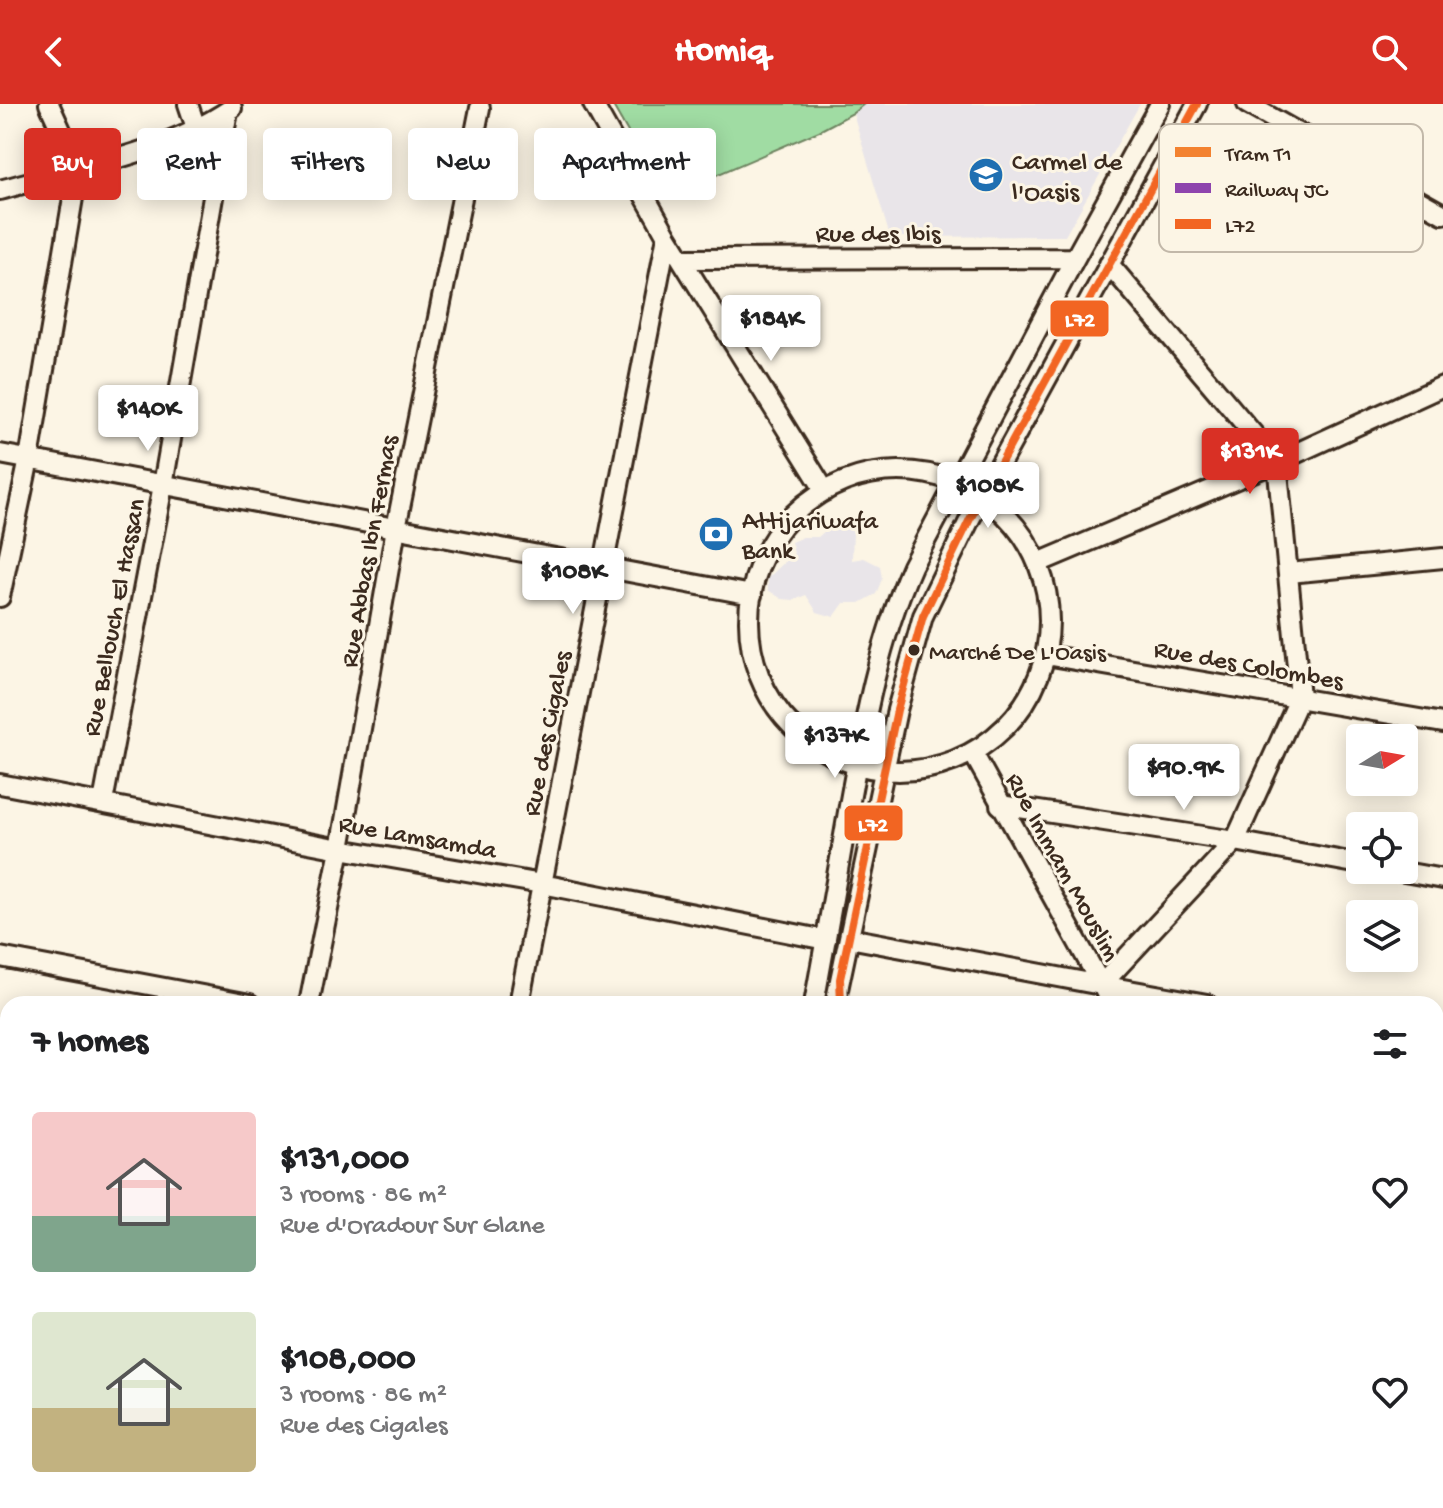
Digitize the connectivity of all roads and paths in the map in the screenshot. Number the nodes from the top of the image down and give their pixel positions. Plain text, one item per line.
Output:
1 (49, 104) edge
2 (188, 104) edge
3 (593, 104) edge
4 (1160, 104) edge
5 (1197, 104) edge
6 (1247, 104) edge
7 (233, 107) edge
8 (480, 108) dead end
9 (1186, 124) edge
10 (1283, 124) edge
11 (60, 128) edge
12 (196, 128) edge
13 (202, 128) edge
14 (1159, 173) edge
15 (24, 183) edge
16 (0, 190) edge
17 (73, 200) edge
18 (1423, 203) edge
19 (1443, 214) edge
20 (667, 236) junction
21 (1075, 258) junction
22 (681, 259) junction
23 (1109, 264) junction
24 (1443, 386) edge
25 (0, 454) edge
26 (29, 459) junction
27 (1277, 462) junction
28 (958, 483) junction
29 (163, 485) junction
30 (825, 491) junction
31 (984, 496) junction
32 (396, 528) junction
33 (1443, 558) edge
34 (1038, 563) junction
35 (603, 567) junction
36 (1289, 573) junction
37 (752, 595) junction
38 (0, 597) edge
39 (1046, 655) junction
40 (1300, 697) junction
41 (1443, 723) edge
42 (973, 753) junction
43 (856, 766) junction
44 (884, 771) junction
45 (0, 784) edge
46 (103, 802) junction
47 (1000, 805) junction
48 (1235, 841) junction
49 (340, 849) junction
50 (1346, 861) edge
51 (1418, 874) edge
52 (1443, 879) edge
53 (542, 884) junction
54 (849, 938) junction
55 (826, 940) junction
56 (0, 957) edge
57 (1101, 985) junction
58 (207, 996) edge
59 (311, 996) edge
60 (521, 996) edge
61 (815, 996) edge
62 (839, 996) edge
63 (1107, 996) edge
64 (1162, 996) edge

1 - 11 street
2 - 12 street
3 - 20 street
4 - 21 street
5 - 9 street
6 - 10 street
7 - 13 street
7 - 29 street, Rue Bellouch El Hassan
8 - 32 street, Rue Abbas Ibn Fermas
14 - 23 street
15 - 16 street
17 - 26 street
18 - 19 street
20 - 22 street
20 - 35 street, Rue des Cigales
21 - 22 street, Rue des Ibis
21 - 28 street
22 - 30 street
23 - 27 street
23 - 31 street
24 - 27 street
25 - 26 street
26 - 29 street
26 - 38 street
27 - 34 street
27 - 36 street
28 - 30 street
28 - 31 street
28 - 43 street
29 - 32 street
29 - 46 street, Rue Bellouch El Hassan
30 - 37 street
31 - 34 street
31 - 44 street
32 - 35 street
32 - 49 street, Rue Abbas Ibn Fermas
33 - 36 street
34 - 39 street
35 - 37 street
35 - 53 street, Rue des Cigales
36 - 40 street
37 - 43 street
39 - 40 street, Rue des Colombes
39 - 42 street
40 - 41 street, Rue des Colombes
40 - 48 street
42 - 44 street
42 - 47 street, Rue Immam Mouslim
43 - 44 street
43 - 55 street
44 - 54 street
45 - 46 street, Rue Lamsamda
46 - 49 street, Rue Lamsamda
47 - 48 street
47 - 57 street, Rue Immam Mouslim
48 - 50 street
48 - 57 street
49 - 53 street, Rue Lamsamda
49 - 59 street, Rue Abbas Ibn Fermas
51 - 52 street
53 - 55 street, Rue Lamsamda
53 - 60 street, Rue des Cigales
54 - 57 street
54 - 62 street
55 - 61 street
56 - 58 street
57 - 63 street, Rue Immam Mouslim
57 - 64 street

